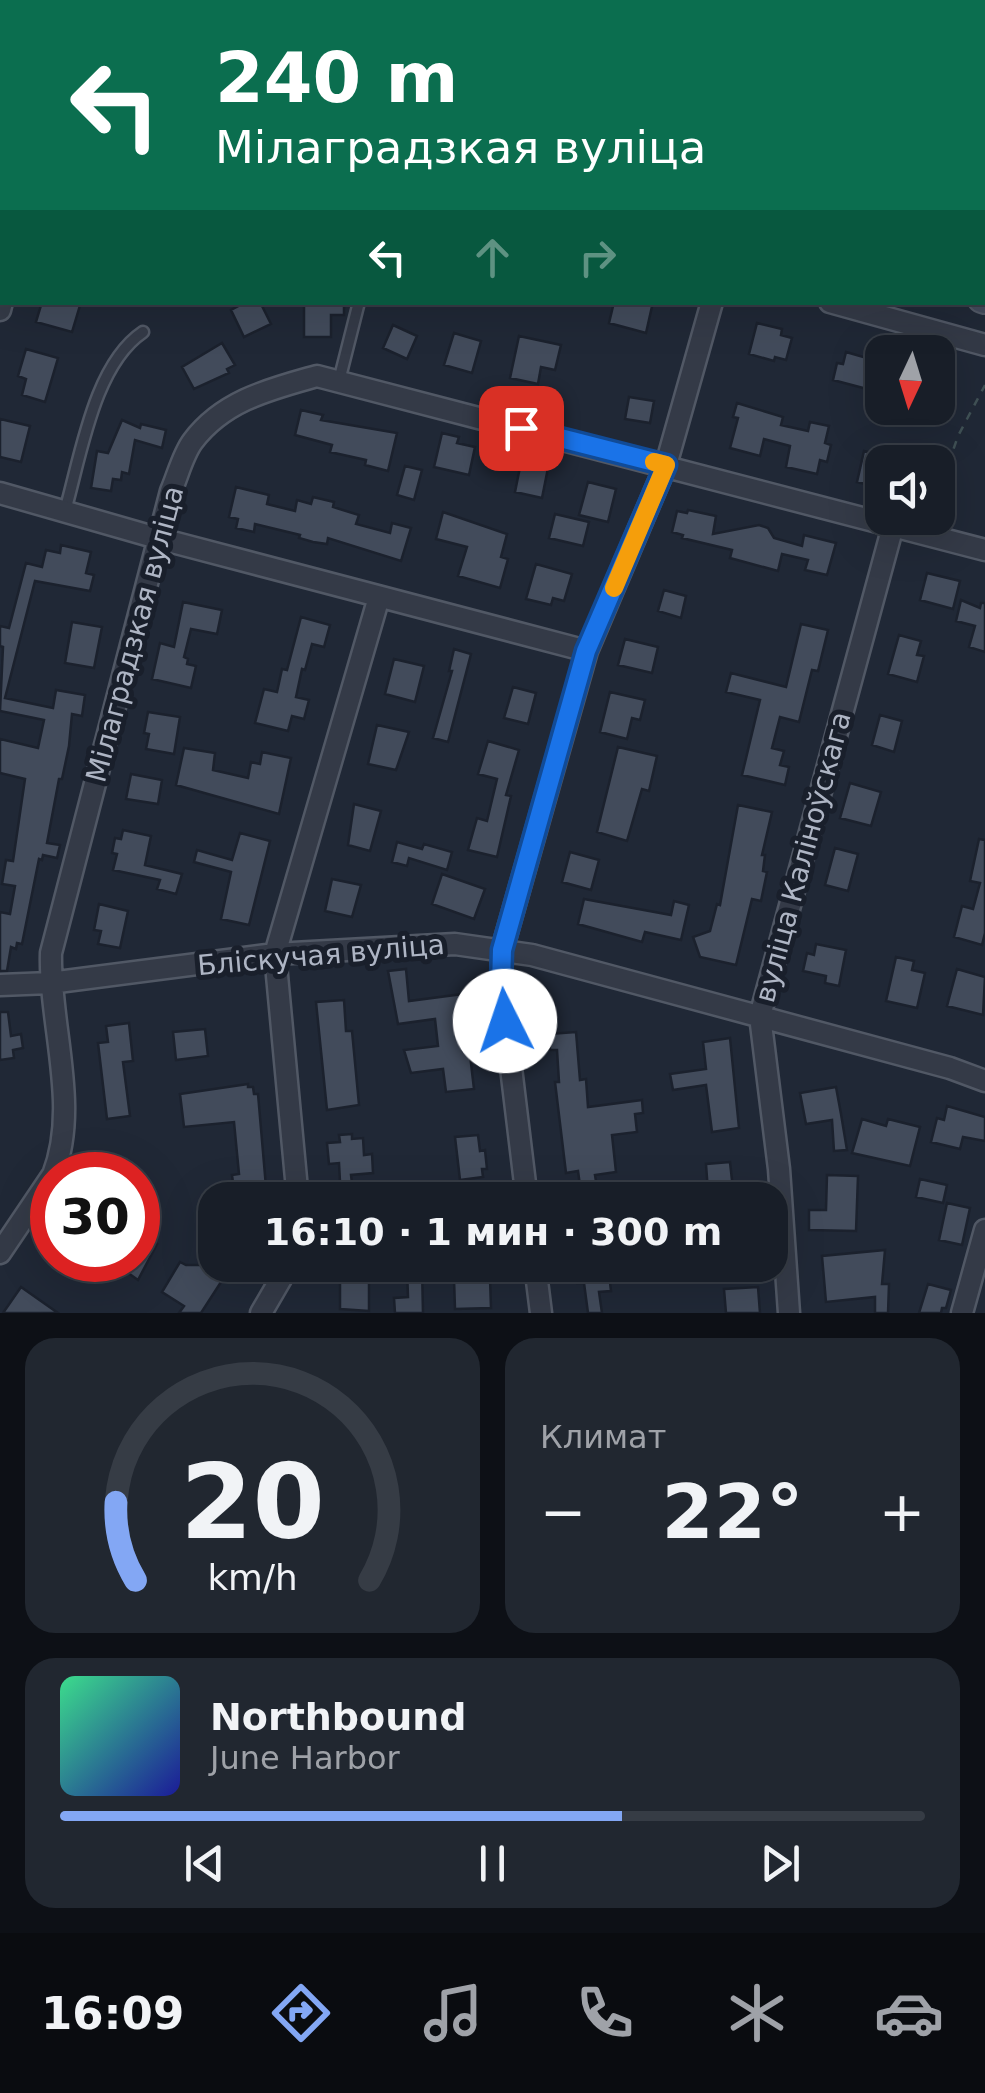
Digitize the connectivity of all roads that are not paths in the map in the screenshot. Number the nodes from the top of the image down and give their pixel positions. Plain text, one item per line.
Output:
1 (498, 0) edge
2 (507, 0) edge
3 (358, 305) edge
4 (711, 305) edge
5 (841, 305) edge
6 (144, 332) dead end
7 (985, 345) edge
8 (338, 382) junction
9 (666, 465) junction
10 (0, 493) edge
11 (64, 512) junction
12 (865, 518) edge
13 (891, 535) edge
14 (928, 535) edge
15 (157, 538) junction
16 (985, 550) edge
17 (379, 598) junction
18 (586, 651) junction
19 (502, 950) junction
20 (275, 954) junction
21 (50, 983) junction
22 (0, 986) edge
23 (760, 1016) junction
24 (985, 1081) edge
25 (61, 1152) edge
26 (296, 1182) edge
27 (525, 1182) edge
28 (30, 1209) edge
29 (985, 1230) edge
30 (0, 1253) edge
31 (279, 1282) edge
32 (537, 1282) edge
33 (261, 1313) edge
34 (541, 1313) edge
35 (789, 1313) edge
36 (962, 1313) edge

1 - 2 street
3 - 8 lane
4 - 9 street
5 - 7 street
6 - 11 lane
8 - 9 street, Мілаградзкая вуліца
8 - 15 street, Мілаградзкая вуліца
9 - 12 street, Мілаградзкая вуліца
9 - 18 street
10 - 11 street
11 - 15 street
13 - 23 street, вуліца Каліноўскага
14 - 16 street, Мілаградзкая вуліца
15 - 17 street
15 - 21 street, Мілаградзкая вуліца
17 - 18 street
17 - 20 street
18 - 19 street
19 - 20 street, Бліскучая вуліца
19 - 23 street, Бліскучая вуліца
19 - 27 street
20 - 21 street, Бліскучая вуліца
20 - 26 street
21 - 22 street, Бліскучая вуліца
21 - 25 street, Мілаградзкая вуліца
23 - 24 street, Бліскучая вуліца
23 - 35 street, вуліца Каліноўскага
28 - 30 street, Мілаградзкая вуліца
29 - 36 street
31 - 33 street
32 - 34 street

